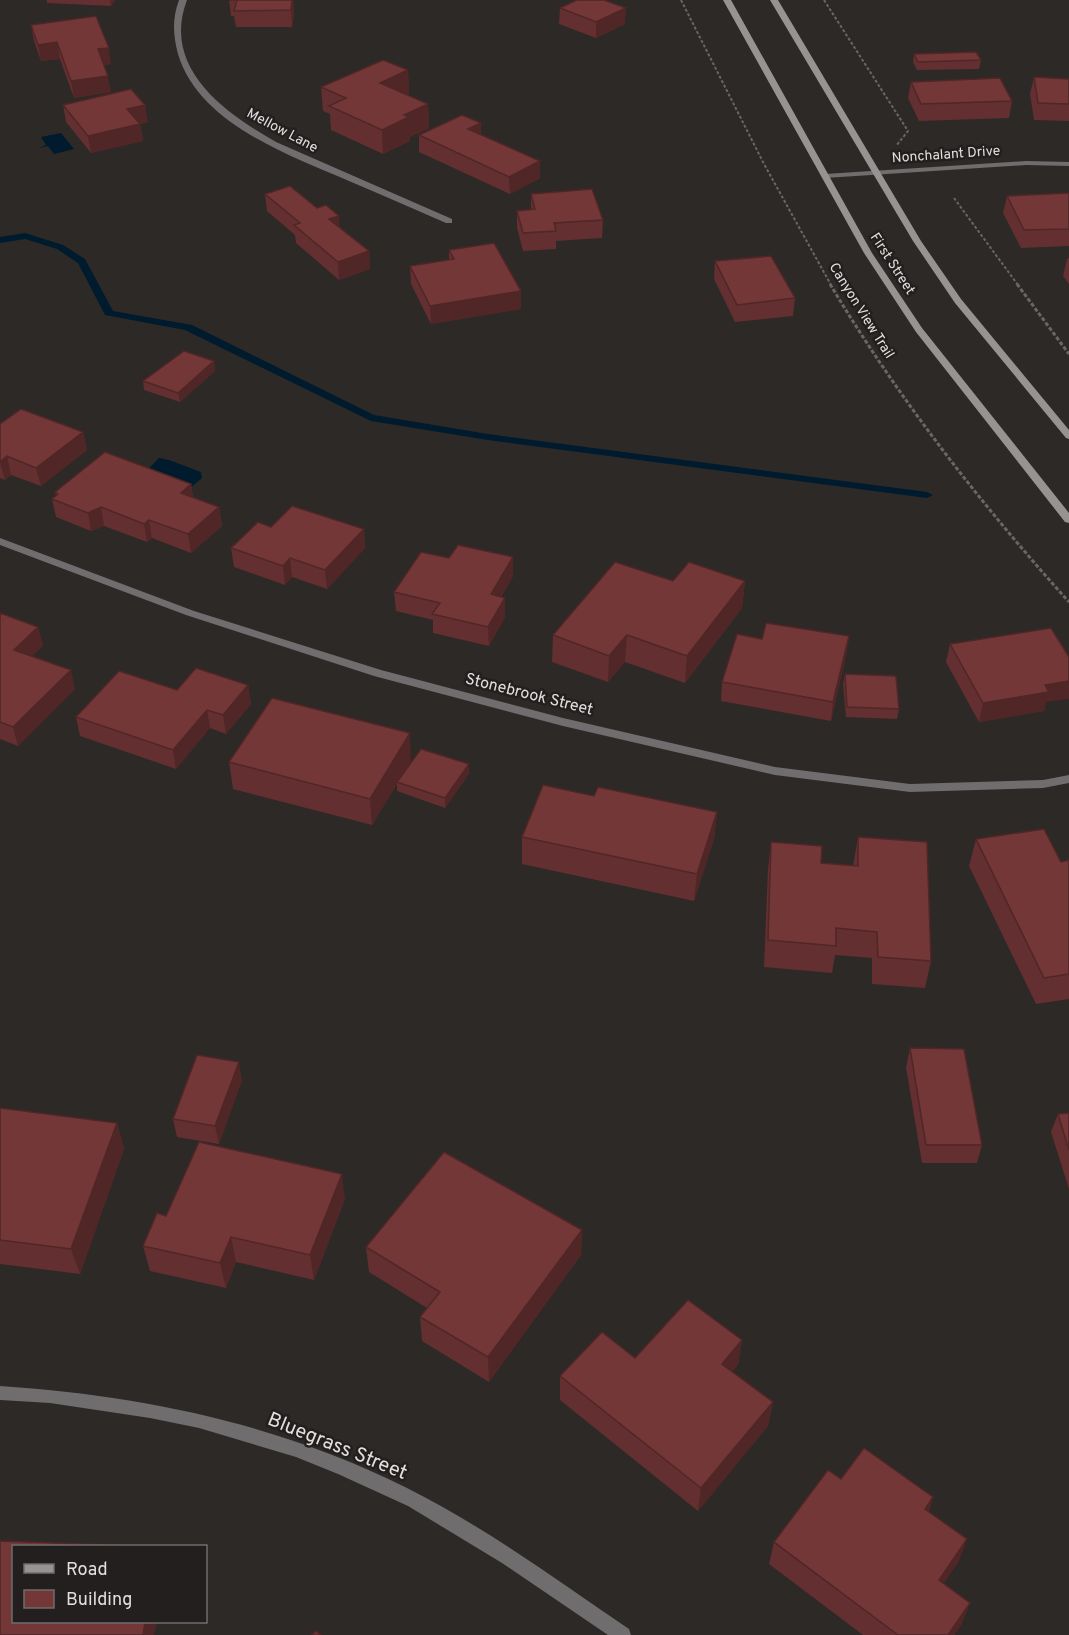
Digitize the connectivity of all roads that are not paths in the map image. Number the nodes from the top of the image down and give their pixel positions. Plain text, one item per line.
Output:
1 (183, 0) edge
2 (727, 0) edge
3 (774, 0) edge
4 (1069, 164) edge
5 (876, 173) junction
6 (825, 176) junction
7 (448, 221) dead end
8 (1069, 436) edge
9 (1069, 520) edge
10 (0, 541) edge
11 (1069, 779) edge
12 (0, 1393) edge
13 (623, 1635) edge

1 - 7 street, Mellow Lane
2 - 6 main road, First Street
3 - 5 main road, First Street
4 - 5 street, Nonchalant Drive
5 - 6 street, Nonchalant Drive
5 - 8 main road, First Street
6 - 9 main road, First Street
10 - 11 street, Stonebrook Street
12 - 13 street, Bluegrass Street

